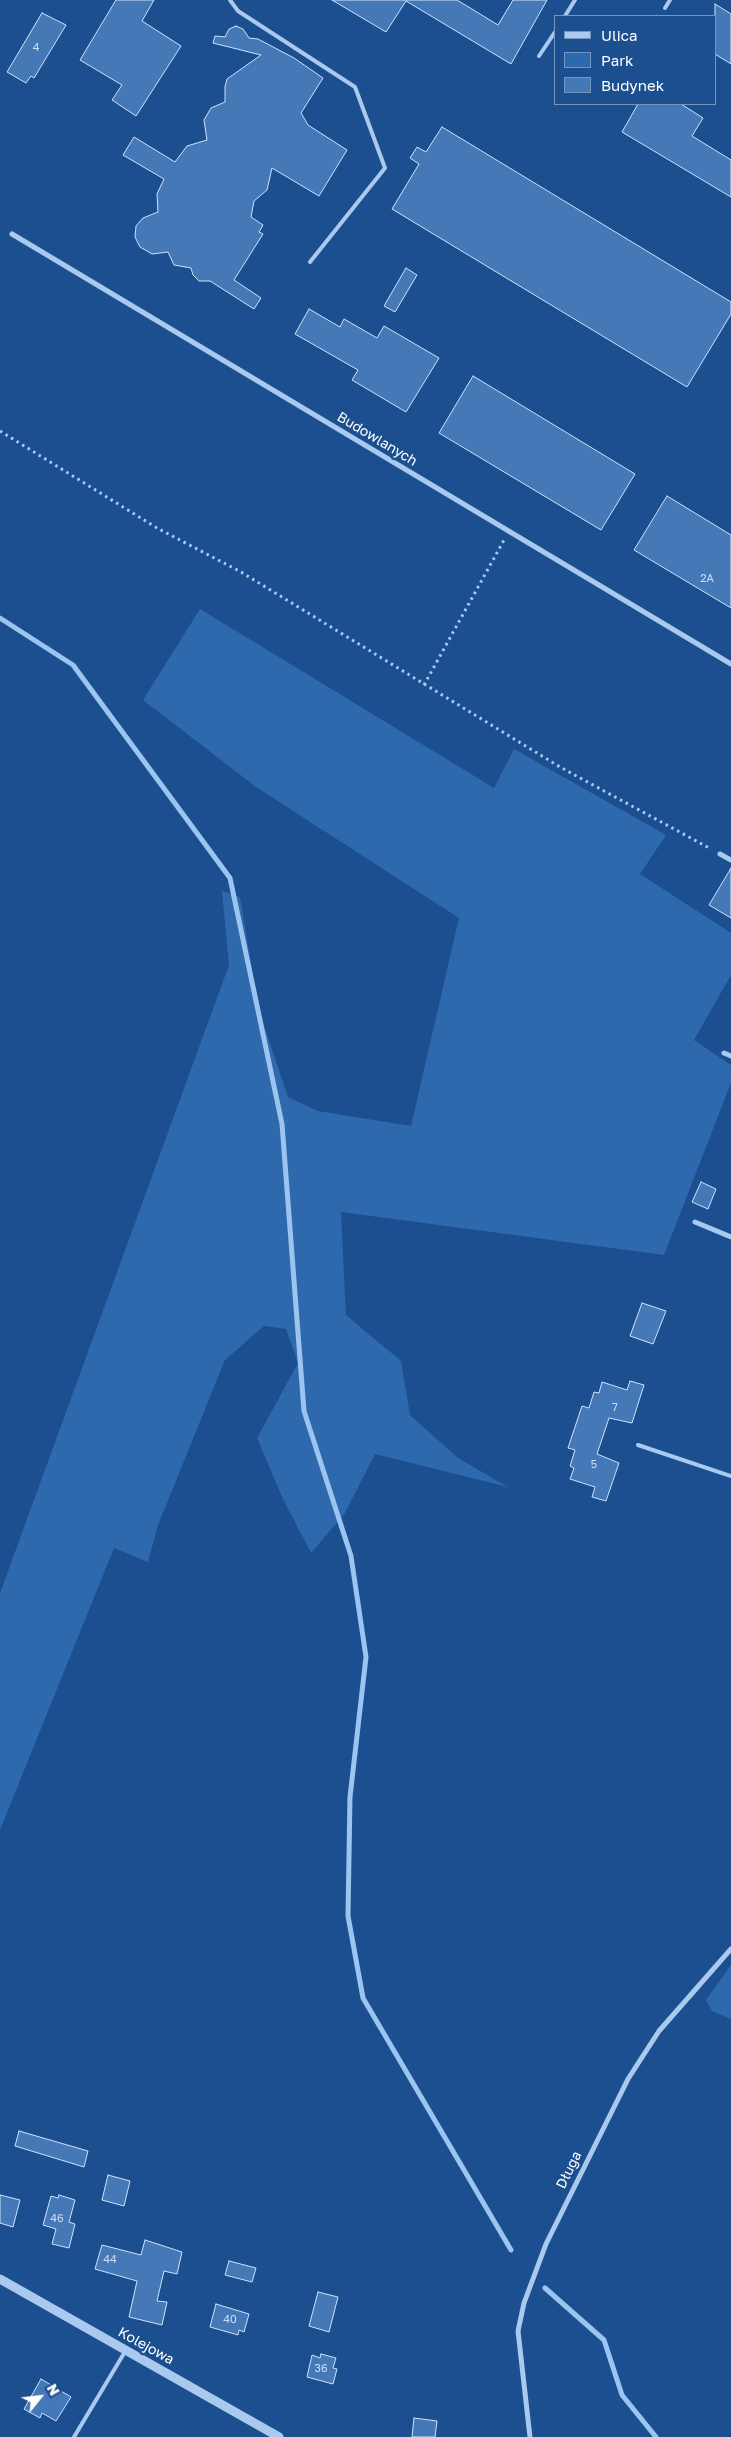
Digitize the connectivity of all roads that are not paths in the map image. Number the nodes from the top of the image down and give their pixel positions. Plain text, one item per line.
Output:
1 (230, 0) edge
2 (575, 0) edge
3 (670, 0) edge
4 (665, 8) dead end
5 (566, 15) edge
6 (554, 34) edge
7 (539, 56) dead end
8 (12, 234) dead end
9 (310, 262) dead end
10 (731, 664) edge
11 (720, 854) road end
12 (731, 860) edge
13 (724, 1053) dead end
14 (731, 1056) edge
15 (695, 1222) dead end
16 (731, 1237) edge
17 (638, 1445) dead end
18 (731, 1476) edge
19 (731, 1949) edge
20 (0, 2279) edge
21 (126, 2350) junction
22 (74, 2437) edge
23 (279, 2437) edge
24 (530, 2437) edge

1 - 9 lane
2 - 5 lane
3 - 4 lane
6 - 7 lane
8 - 10 street, Budowlanych
11 - 12 street
13 - 14 street
15 - 16 street
17 - 18 lane
19 - 24 street, Długa
20 - 21 street, Kolejowa
21 - 22 lane
21 - 23 street, Kolejowa

